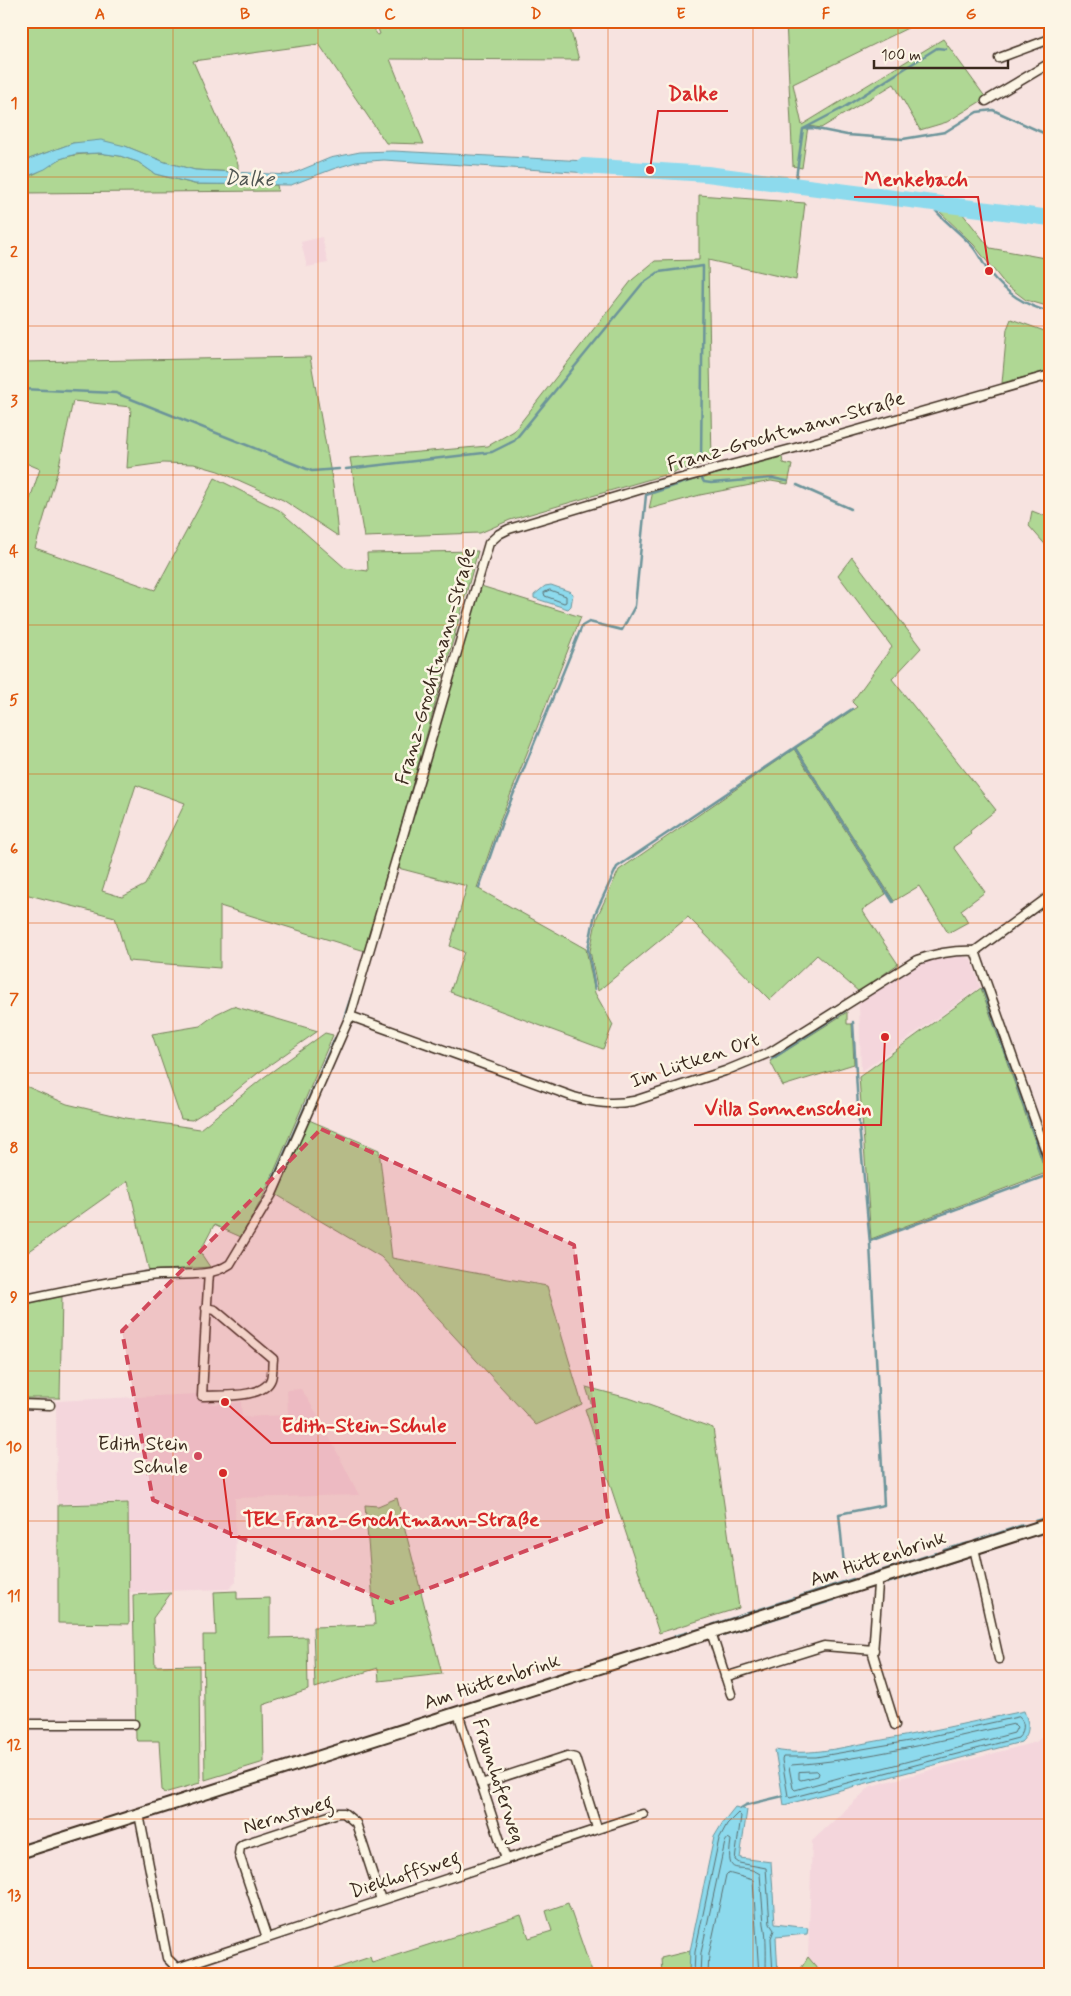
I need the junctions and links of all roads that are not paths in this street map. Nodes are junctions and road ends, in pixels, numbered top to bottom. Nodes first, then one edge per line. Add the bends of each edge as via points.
1 (1050, 39) edge
2 (999, 58) dead end
3 (1050, 63) edge
4 (986, 101) dead end
5 (1050, 375) edge
6 (1050, 896) edge
7 (975, 951) junction
8 (350, 1016) junction
9 (1050, 1163) edge
10 (209, 1273) junction
11 (21, 1300) edge
12 (206, 1308) junction
13 (21, 1404) edge
14 (50, 1405) dead end
15 (1050, 1524) edge
16 (974, 1548) junction
17 (876, 1579) junction
18 (711, 1632) junction
19 (874, 1650) junction
20 (999, 1659) dead end
21 (725, 1677) junction
22 (731, 1694) dead end
23 (458, 1713) junction
24 (21, 1724) edge
25 (134, 1724) dead end
26 (895, 1726) dead end
27 (481, 1784) junction
28 (139, 1814) junction
29 (643, 1814) dead end
30 (597, 1828) junction
31 (21, 1852) edge
32 (506, 1859) junction
33 (381, 1900) junction
34 (267, 1938) junction
35 (176, 1971) edge

1 - 2 street
3 - 4 street
5 - 8 street, Franz-Grochtmann-Straße via 652,486 499,534 489,544
6 - 7 street
7 - 8 street, Im Lütken Ort via 937,953 917,960 770,1052 708,1077 618,1104 600,1104 574,1097
7 - 9 street
8 - 10 street, Franz-Grochtmann-Straße via 272,1194 230,1264
10 - 11 street, Franz-Grochtmann-Straße via 148,1276
10 - 12 street
12 - 12 street via 202,1396 238,1395 261,1390 271,1379 273,1359 215,1310
13 - 14 street
15 - 16 street, Am Hüttenbrink
16 - 17 street, Am Hüttenbrink
16 - 20 street, Am Hüttenbrink
17 - 18 street, Am Hüttenbrink
17 - 19 street
18 - 21 street
18 - 23 street, Am Hüttenbrink
19 - 21 street via 824,1646
19 - 26 street
21 - 22 street
23 - 27 street, Fraunhoferweg
23 - 28 street, Am Hüttenbrink
24 - 25 street
27 - 30 street via 567,1756 575,1758
27 - 32 street, Fraunhoferweg
28 - 31 street, Am Hüttenbrink
28 - 35 street via 167,1958
29 - 30 street, Diekhoffsweg
30 - 32 street, Diekhoffsweg
32 - 33 street, Diekhoffsweg
33 - 34 street, Diekhoffsweg
33 - 34 street, Nernstweg via 356,1823 344,1813 338,1813 240,1847 239,1854
34 - 35 street, Diekhoffsweg

